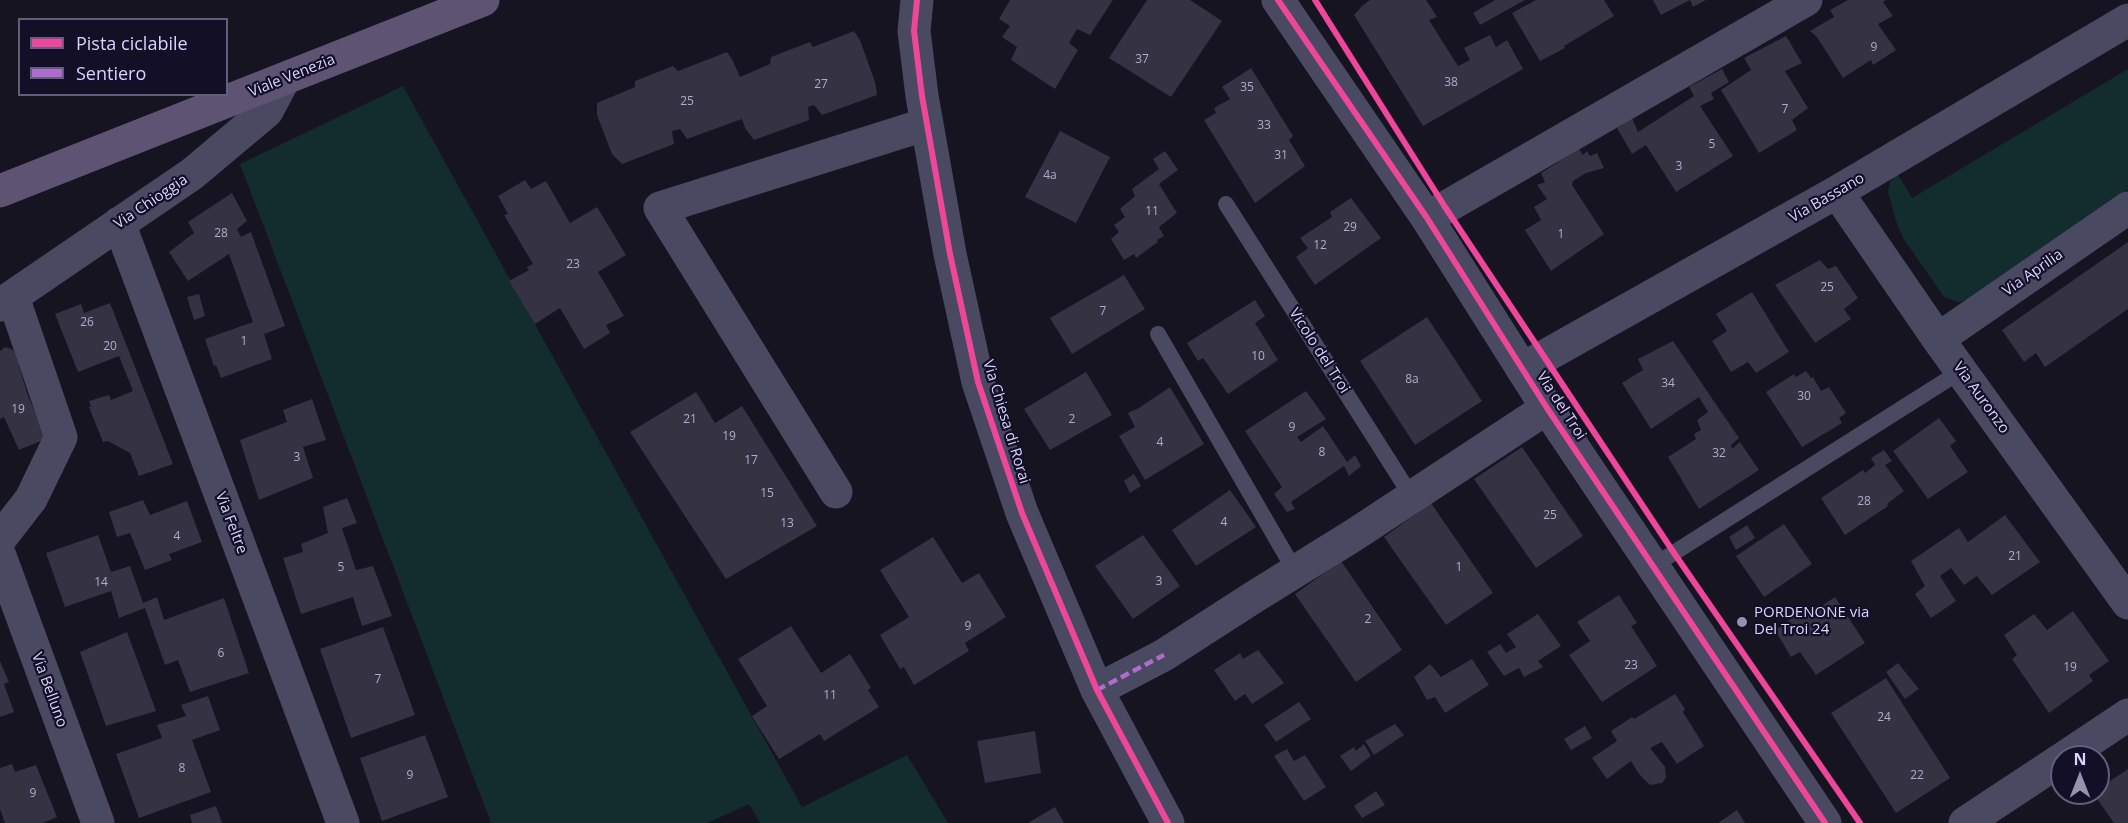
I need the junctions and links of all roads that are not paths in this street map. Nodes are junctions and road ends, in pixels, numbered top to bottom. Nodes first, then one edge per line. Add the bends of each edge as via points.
1 (483, 0) edge
2 (917, 0) edge
3 (1278, 0) edge
4 (1806, 0) edge
5 (447, 6) edge
6 (2128, 20) edge
7 (284, 79) junction
8 (927, 124) junction
9 (0, 191) edge
10 (1837, 192) junction
11 (1226, 204) dead end
12 (2128, 208) edge
13 (1427, 218) junction
14 (119, 223) junction
15 (6, 301) edge
16 (1158, 334) dead end
17 (1938, 339) junction
18 (1522, 369) junction
19 (1960, 371) junction
20 (1547, 408) junction
21 (836, 492) dead end
22 (1412, 497) junction
23 (0, 538) edge
24 (0, 556) edge
25 (1653, 566) junction
26 (1295, 572) junction
27 (2128, 603) edge
28 (1097, 690) junction
29 (2128, 715) edge
30 (2083, 745) edge
31 (2050, 767) edge
32 (98, 823) edge
33 (343, 823) edge
34 (1168, 823) edge
35 (1825, 823) edge
36 (1965, 823) edge

1 - 5 main road, Viale Venezia
2 - 8 street, Via Chiesa di Rorai via 914,31
3 - 13 street, Via del Troi
4 - 13 street
5 - 7 main road, Viale Venezia
6 - 10 street, Via Bassano
7 - 9 main road, Viale Venezia
7 - 14 street, Via Chioggia via 267,111 192,174
8 - 21 street via 660,208
8 - 28 street, Via Chiesa di Rorai via 978,381 1022,513
10 - 17 street, Via Auronzo
10 - 18 street, Via Bassano
11 - 22 lane, Vicolo del Troi
12 - 17 street, Via Aprilia
13 - 18 street, Via del Troi
14 - 15 street, Via Chioggia
14 - 33 street, Via Feltre
15 - 23 street via 61,437 31,499
16 - 26 lane
17 - 19 street, Via Auronzo
18 - 20 street, Via del Troi
19 - 25 lane
19 - 27 street, Via Auronzo
20 - 22 street
20 - 25 street, Via del Troi
22 - 26 street
24 - 32 street, Via Belluno
25 - 35 street, Via del Troi
26 - 28 street via 1164,655
28 - 34 street, Via Chiesa di Rorai
29 - 30 street
31 - 36 street

